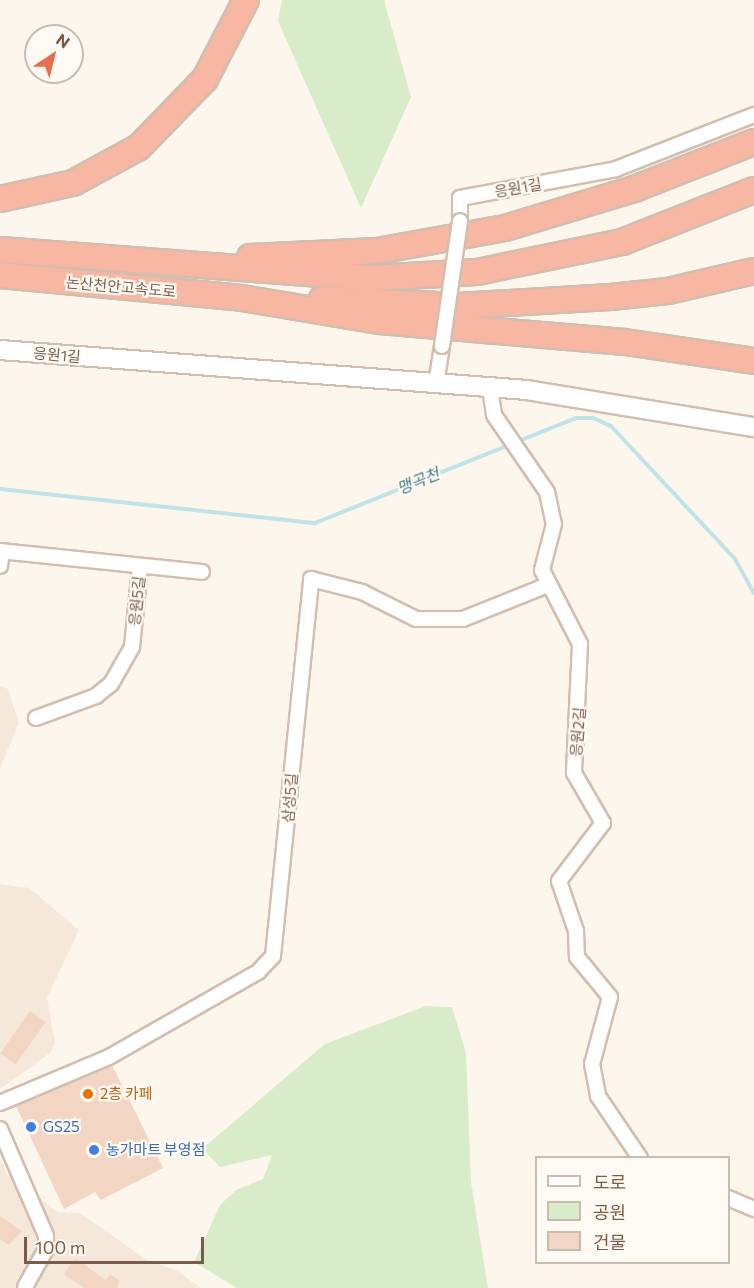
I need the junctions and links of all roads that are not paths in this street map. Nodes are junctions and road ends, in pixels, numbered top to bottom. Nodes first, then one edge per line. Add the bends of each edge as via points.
1 (246, 0) edge
2 (754, 116) edge
3 (754, 142) edge
4 (754, 190) edge
5 (0, 199) edge
6 (0, 250) edge
7 (122, 261) junction
8 (754, 271) edge
9 (0, 276) edge
10 (242, 298) junction
11 (0, 350) edge
12 (754, 361) edge
13 (436, 384) junction
14 (490, 389) junction
15 (754, 427) edge
16 (1, 551) edge
17 (0, 566) edge
18 (140, 567) junction
19 (202, 572) dead end
20 (548, 585) junction
21 (36, 718) dead end
22 (0, 1103) edge
23 (0, 1129) edge
24 (639, 1156) edge
25 (730, 1198) edge
26 (754, 1209) edge
27 (25, 1287) edge

1 - 5 highway via 205,79 139,147 73,183
2 - 13 street, 응원1길, bridge via 616,170 460,198
3 - 7 highway via 634,189 505,228 377,251
4 - 7 highway via 622,242 477,272 371,278
6 - 7 highway, 논산천안고속도로
8 - 10 highway via 668,291 458,306
9 - 10 highway, 논산천안고속도로
10 - 12 highway via 380,321 625,342
11 - 13 street, 응원1길
13 - 14 street, 응원1길
14 - 15 street, 응원1길 via 649,407
14 - 20 street, 응원2길 via 494,415 534,468 549,500 554,524 542,570
16 - 17 street, 응원5길
16 - 18 street, 응원5길
18 - 19 street
18 - 21 street, 응원5길 via 132,646 116,678 96,696
20 - 22 street, 삼성5길 via 463,619 416,620 362,592 311,579 273,956 258,972 109,1057
20 - 24 street, 응원2길 via 580,644 574,773 603,823 559,881 576,931 577,957 610,997 592,1064 598,1096
23 - 27 street via 46,1236 46,1249
25 - 26 street

